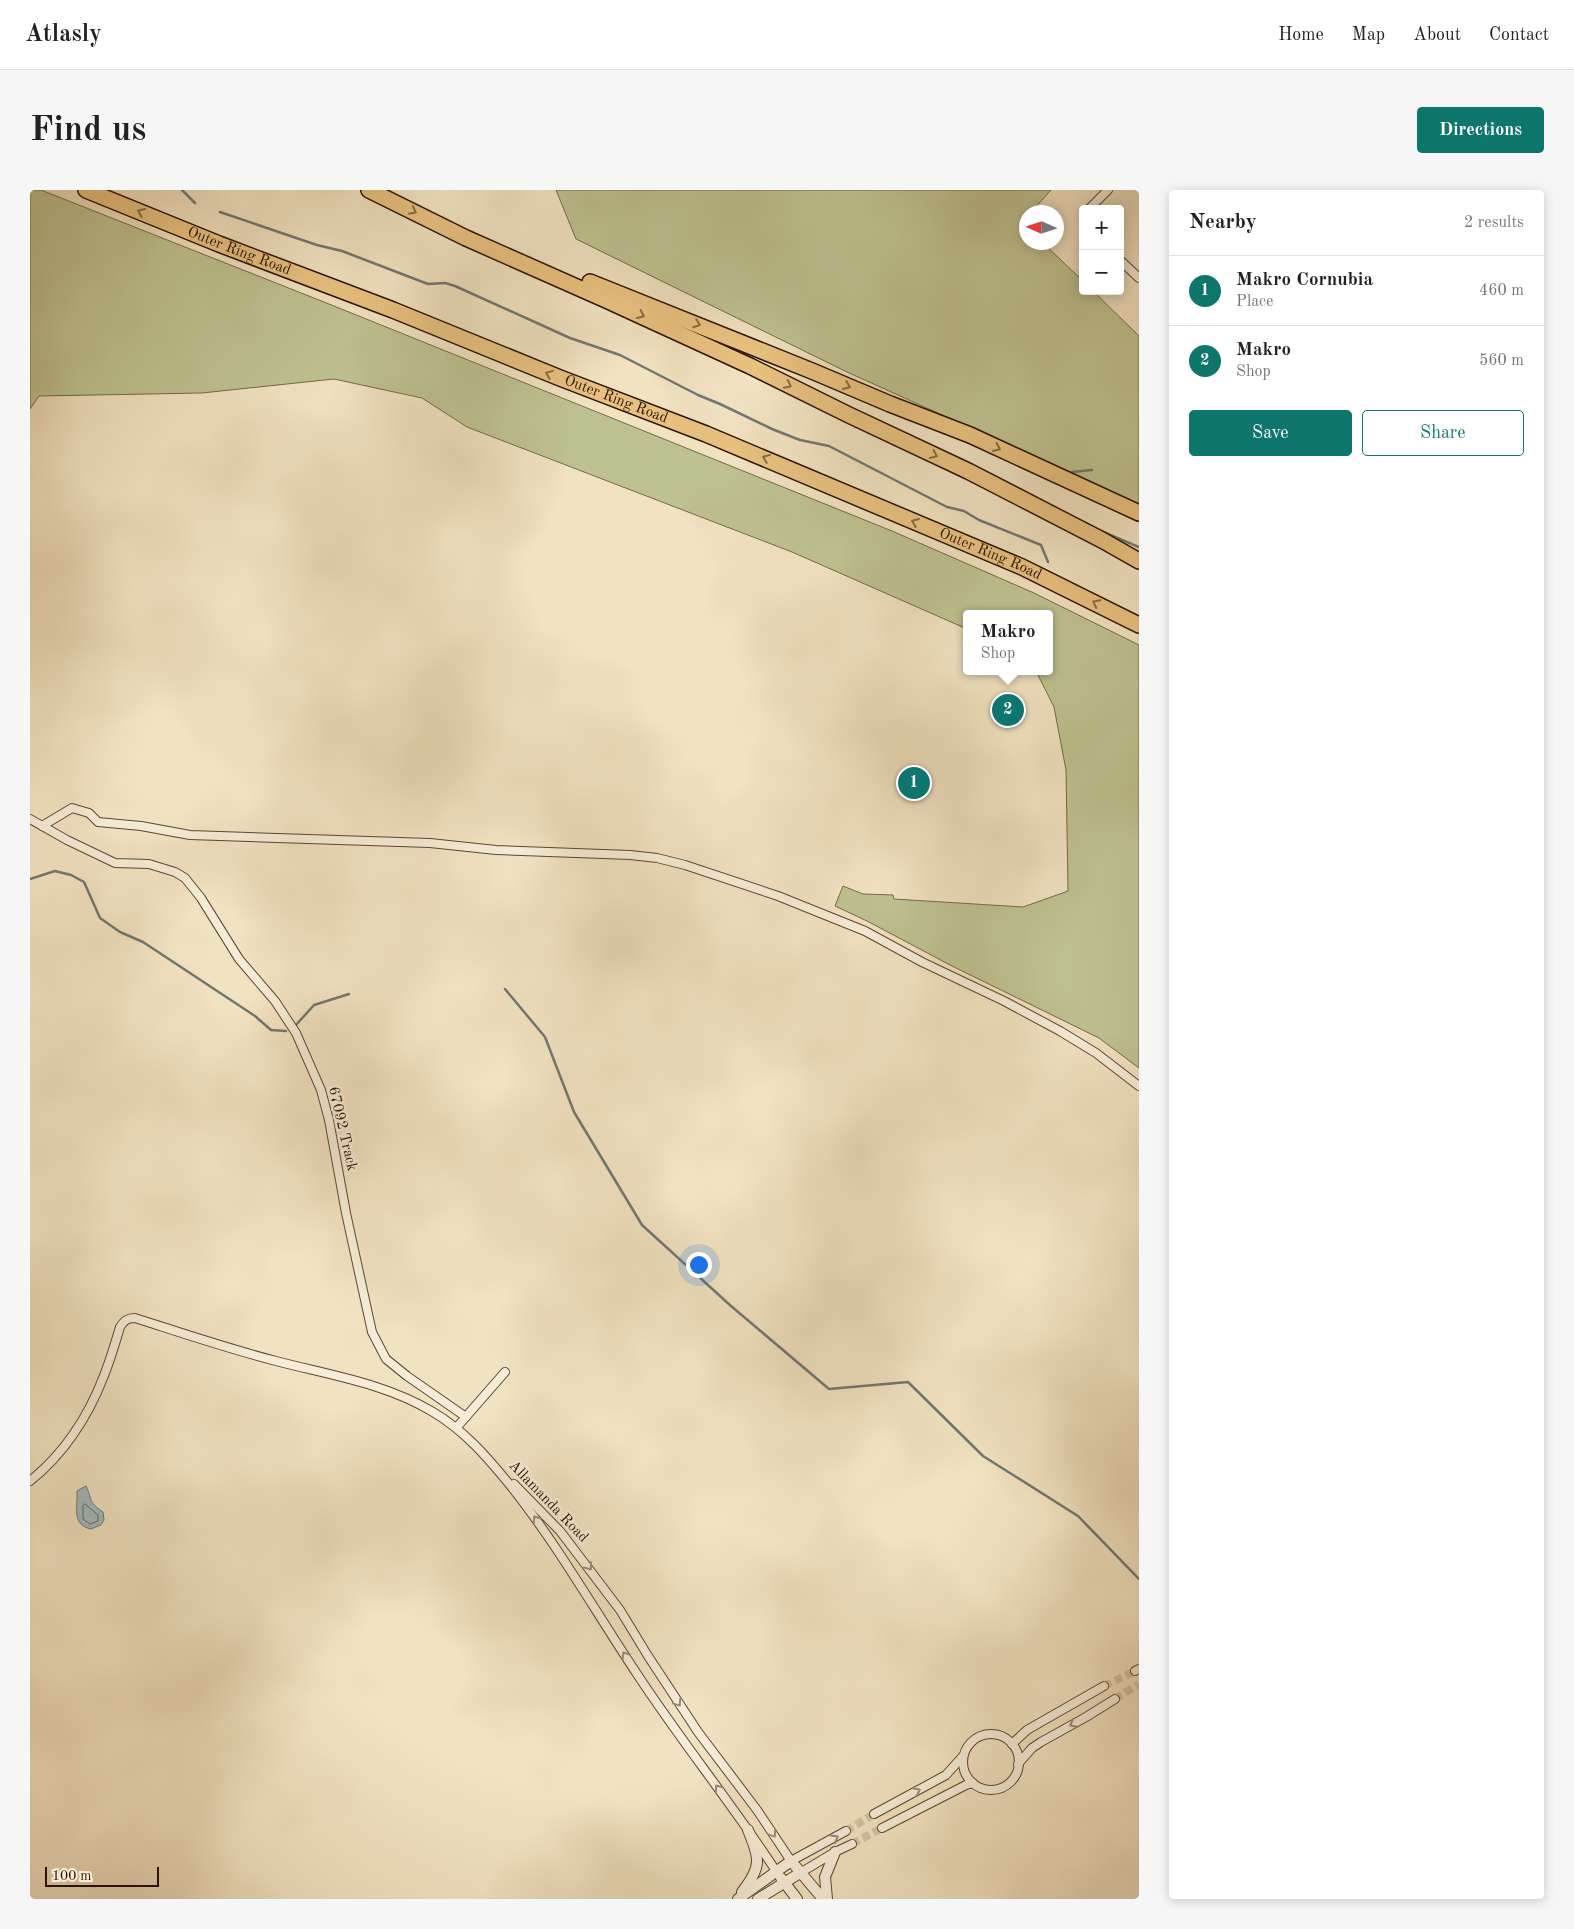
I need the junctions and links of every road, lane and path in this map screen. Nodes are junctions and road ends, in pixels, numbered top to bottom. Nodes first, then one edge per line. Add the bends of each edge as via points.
1 (86, 190) edge
2 (369, 190) edge
3 (1108, 190) edge
4 (1093, 205) edge
5 (520, 261) junction
6 (1124, 264) edge
7 (1139, 278) edge
8 (1139, 513) edge
9 (1139, 561) edge
10 (1139, 625) edge
11 (30, 819) edge
12 (42, 826) junction
13 (1139, 1086) edge
14 (505, 1372) dead end
15 (466, 1417) junction
16 (457, 1428) junction
17 (496, 1468) junction
18 (30, 1481) edge
19 (1104, 1686) tunnel mouth
20 (1115, 1699) tunnel mouth
21 (1012, 1744) junction
22 (964, 1754) junction
23 (1018, 1764) junction
24 (973, 1784) junction
25 (874, 1814) tunnel mouth
26 (882, 1828) tunnel mouth
27 (748, 1830) junction
28 (846, 1831) tunnel mouth
29 (852, 1844) tunnel mouth
30 (835, 1852) junction
31 (791, 1861) junction
32 (776, 1871) junction
33 (800, 1873) junction
34 (784, 1883) junction
35 (737, 1899) edge
36 (758, 1899) edge
37 (798, 1899) edge
38 (822, 1899) edge
39 (827, 1899) edge

10 -> 1 highway, Outer Ring Road via 1022,567 733,445
2 -> 5 highway
3 - 4 street
5 -> 8 highway via 549,266 970,435
5 -> 9 highway via 741,362 968,472
6 - 7 street
11 - 12 street, 67092 Track
12 - 13 street via 72,808 89,813 98,822 190,835 430,843 496,850 630,855 676,862 778,896 865,931 1060,1031 1096,1053
12 - 15 street, 67092 Track via 116,863 149,864 185,878 239,958 275,1001 296,1033 321,1090 372,1332 386,1359
14 - 15 street
15 - 16 street
16 - 17 street
16 - 18 street via 432,1411 380,1388 130,1318 120,1326 104,1377 77,1429
27 -> 17 street, Allamanda Road via 684,1744 536,1519
17 -> 31 street, Allamanda Road via 525,1494 584,1561 620,1610 698,1732
19 - 21 street via 1027,1730
20 -> 23 street via 1040,1742
21 - 22 street via 1000,1735 984,1734 970,1743
21 - 23 street
22 - 24 street via 964,1772
25 -> 22 street via 946,1775
23 - 24 street via 1013,1779 1001,1788 986,1790
24 - 26 street
27 - 32 street, Allamanda Road
27 - 35 street via 758,1864 754,1876
31 -> 28 street
29 - 30 street
30 - 33 street
30 - 39 street via 825,1876
31 - 32 street
31 - 33 street
32 - 34 street
32 - 35 street
33 - 34 street
33 - 38 street
34 - 36 street
34 - 37 street

